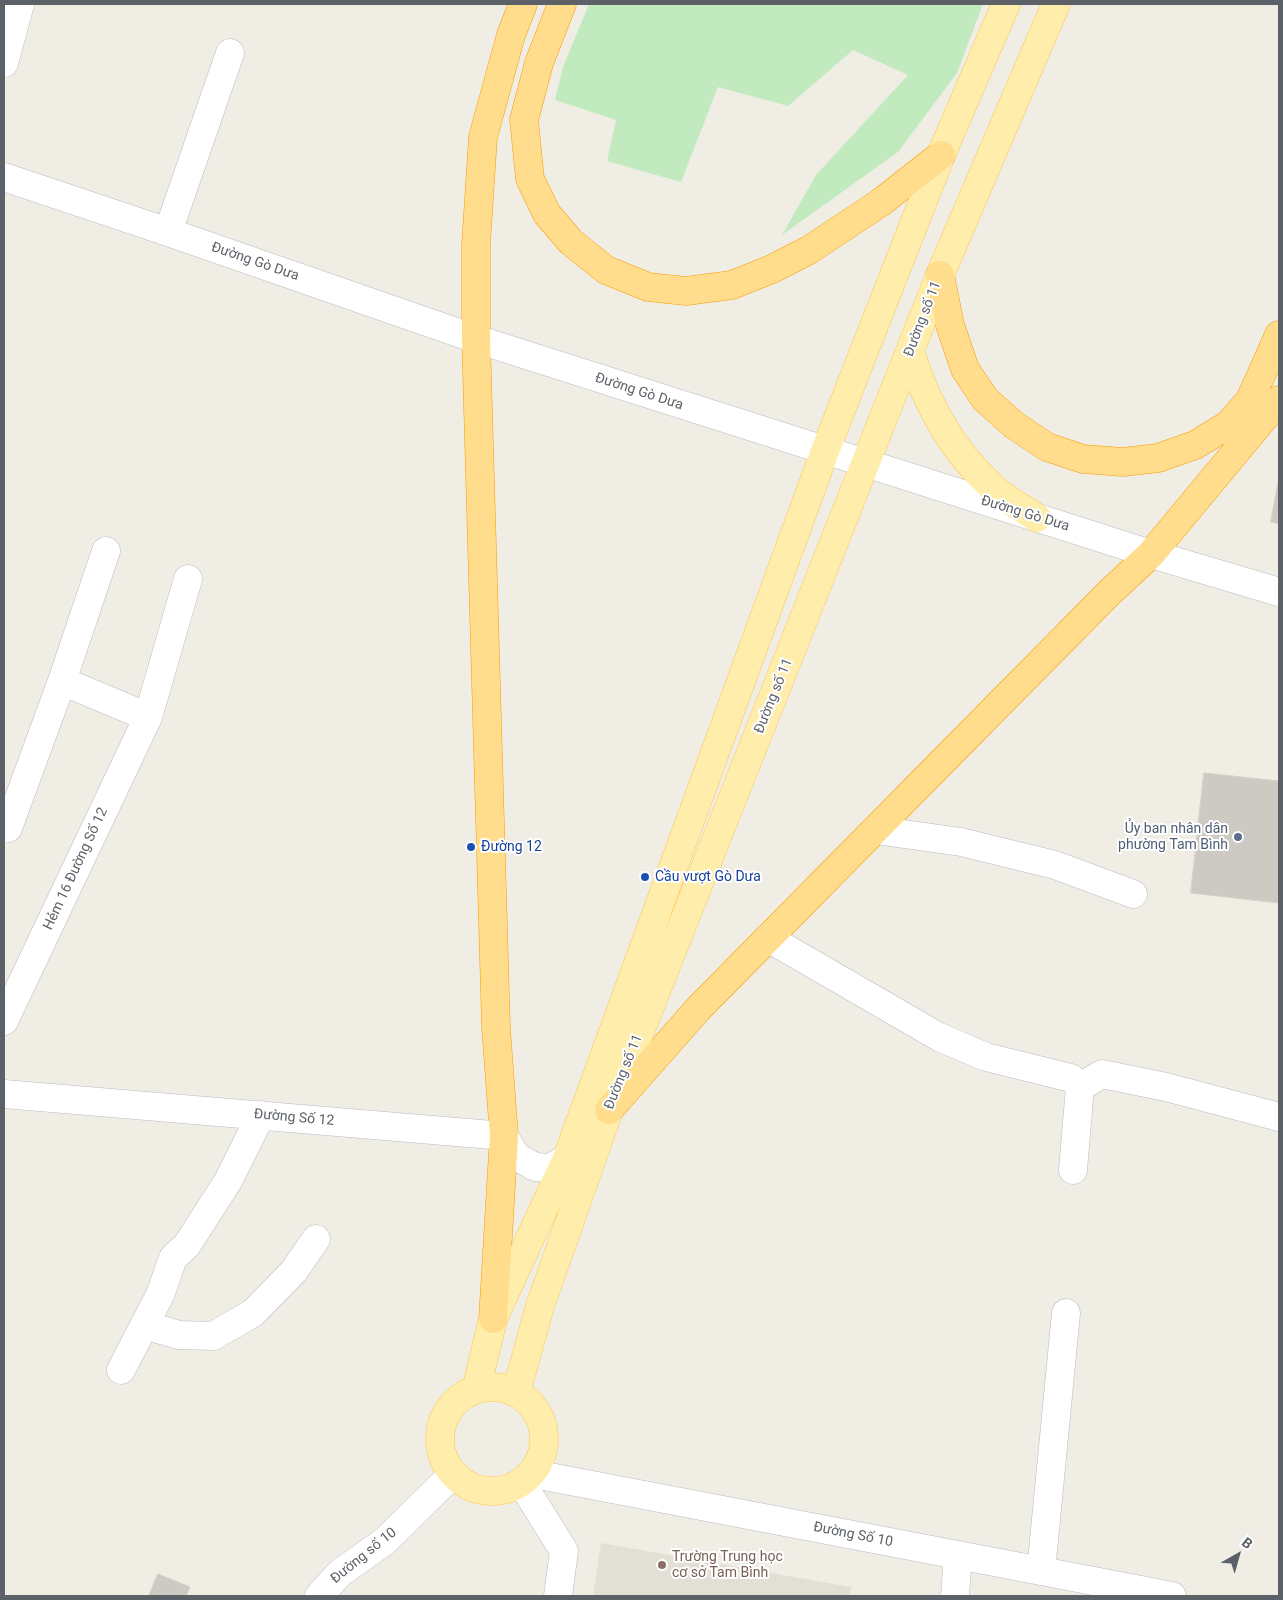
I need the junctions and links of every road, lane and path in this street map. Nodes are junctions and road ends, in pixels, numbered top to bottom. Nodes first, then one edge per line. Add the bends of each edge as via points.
1 (20, 4) edge
2 (523, 4) edge
3 (562, 4) edge
4 (1006, 4) edge
5 (1055, 6) edge
6 (230, 53) dead end
7 (4, 63) edge
8 (941, 155) junction
9 (4, 177) edge
10 (168, 232) junction
11 (940, 275) junction
12 (1279, 335) edge
13 (476, 339) junction
14 (910, 352) junction
15 (1279, 400) edge
16 (825, 451) junction
17 (866, 464) junction
18 (1037, 518) junction
19 (106, 551) dead end
20 (1151, 554) junction
21 (188, 579) dead end
22 (1279, 592) edge
23 (62, 681) junction
24 (148, 717) junction
25 (8, 828) dead end
26 (874, 830) junction
27 (1133, 894) dead end
28 (768, 938) junction
29 (4, 1020) edge
30 (1076, 1082) junction
31 (4, 1094) edge
32 (609, 1110) junction
33 (261, 1116) junction
34 (1279, 1117) edge
35 (504, 1136) junction
36 (567, 1158) junction
37 (1072, 1170) dead end
38 (316, 1239) dead end
39 (1066, 1313) dead end
40 (492, 1318) junction
41 (144, 1325) junction
42 (120, 1370) dead end
43 (476, 1390) junction
44 (516, 1393) junction
45 (453, 1474) junction
46 (528, 1478) junction
47 (958, 1555) junction
48 (1041, 1571) junction
49 (319, 1596) edge
50 (558, 1596) edge
51 (956, 1596) edge
52 (1172, 1596) edge

1 - 7 street
2 - 13 highway via 510,34 483,137 476,244
3 - 8 highway via 539,63 524,120 530,179 547,214 570,242 606,270 648,287 686,290 732,285 772,269 809,250 880,203
4 - 8 main road, Đường số 11
5 - 11 main road, Đường số 11
6 - 10 street
8 - 16 main road, Đường số 11
9 - 10 street, Đường Gò Dưa
10 - 13 street, Đường Gò Dưa
11 - 12 highway via 950,325 964,369 985,399 1047,447 1083,459 1123,462 1158,458 1195,445 1228,425 1250,400
11 - 14 main road, Đường số 11
13 - 16 street, Đường Gò Dưa
13 - 35 highway via 496,1018
14 - 17 main road, Đường số 11
14 - 18 main road via 930,405 958,448 990,486
15 - 20 highway
16 - 17 street, Đường Gò Dưa
16 - 36 main road, Đường số 11
17 - 18 street, Đường Gò Dưa
17 - 32 main road, Đường số 11
18 - 20 street, Đường Gò Dưa
19 - 23 street
20 - 22 street, Đường Gò Dưa
20 - 26 highway
21 - 24 street, Hẻm 16 Đường Số 12
23 - 24 street
23 - 25 street
24 - 29 street, Hẻm 16 Đường Số 12
26 - 27 street via 962,842 1046,863
26 - 28 highway
28 - 30 street via 938,1037 978,1054
28 - 32 highway via 698,1009
30 - 34 street via 1102,1074
30 - 37 street
31 - 33 street, Đường Số 12
32 - 44 main road, Đường số 11 via 540,1306
33 - 35 street, Đường Số 12
33 - 41 street via 223,1189 187,1245 173,1258 160,1295
35 - 36 street via 516,1156 536,1167 550,1168
35 - 40 highway
36 - 40 main road, Đường số 11
38 - 41 street via 294,1271 253,1313 213,1336 179,1335
39 - 48 street
40 - 43 main road, Đường số 11
41 - 42 street
43 - 44 main road via 496,1388
43 - 45 main road via 454,1404 442,1426 441,1451
44 - 46 main road via 528,1402 543,1428 542,1457
45 - 46 main road via 474,1488 487,1491 500,1491
45 - 49 street, Đường số 10 via 386,1541 340,1573
46 - 47 street, Đường Số 10
46 - 50 street via 564,1551
47 - 48 street, Đường Số 10
47 - 51 street
48 - 52 street, Đường Số 10

